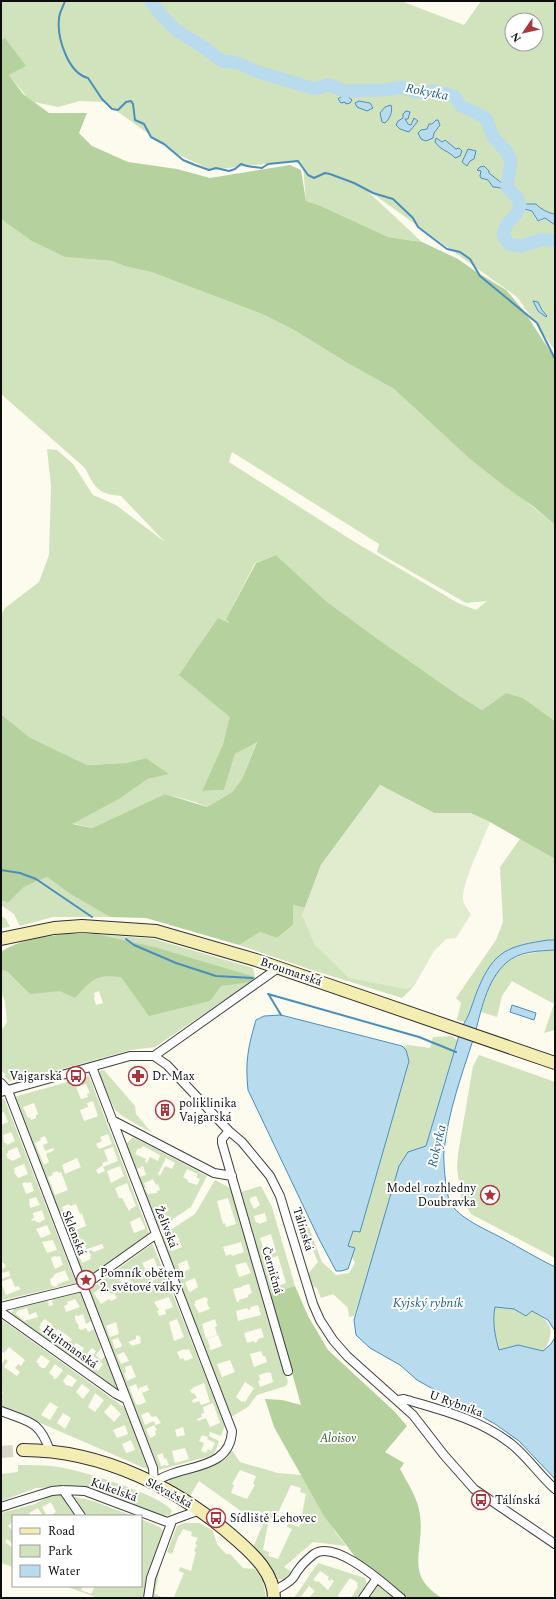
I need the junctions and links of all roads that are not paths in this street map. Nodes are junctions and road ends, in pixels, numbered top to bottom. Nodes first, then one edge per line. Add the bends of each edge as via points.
1 (20, 935) junction
2 (1, 939) edge
3 (1, 944) edge
4 (278, 968) junction
5 (154, 1056) junction
6 (555, 1063) edge
7 (92, 1067) junction
8 (1, 1083) edge
9 (4, 1091) edge
10 (112, 1120) junction
11 (229, 1131) junction
12 (232, 1176) junction
13 (155, 1235) junction
14 (82, 1287) junction
15 (1, 1307) edge
16 (1, 1312) edge
17 (288, 1371) dead end
18 (126, 1399) junction
19 (398, 1400) junction
20 (1, 1411) edge
21 (23, 1450) tunnel mouth
22 (50, 1451) junction
23 (154, 1483) junction
24 (555, 1489) edge
25 (63, 1490) junction
26 (1, 1507) edge
27 (200, 1510) junction
28 (80, 1515) edge
29 (172, 1521) junction
30 (555, 1544) edge
31 (377, 1578) junction
32 (274, 1594) edge
33 (148, 1598) edge
34 (363, 1598) edge
35 (401, 1598) edge

1 - 2 street, Broumarská
1 - 3 street, Broumarská
1 - 4 street, Broumarská via 54,928 82,926 156,931
4 - 5 street
4 - 6 street, Broumarská
5 - 7 street via 130,1056
5 - 11 street, Tálínská via 167,1065
7 - 9 street
7 - 10 street, Želivská
8 - 9 street, Sklenská
9 - 14 street, Sklenská
10 - 12 street via 214,1173
10 - 13 street, Želivská
11 - 12 street, Černičná via 222,1139 222,1143
11 - 19 street, Tálínská via 242,1142 270,1176 280,1196 320,1320 347,1356
12 - 17 street, Černičná
13 - 14 street
13 - 23 street, Želivská via 232,1431 232,1439 216,1460 162,1477
14 - 15 street
14 - 18 street, Sklenská
16 - 18 street, Hejtmanská
18 - 23 street, Sklenská via 153,1468
19 - 24 street, U Rybníka via 404,1399 468,1419 495,1433 515,1448
19 - 30 street, Tálínská via 474,1489
20 - 22 street via 36,1426 45,1437
21 - 22 street, Slévačská
22 - 23 street, Slévačská via 94,1460
23 - 27 street, Slévačská
25 - 26 street, Kukelská
25 - 28 street
25 - 29 street, Kukelská via 85,1491 167,1522
27 - 29 street
27 - 32 street, Slévačská via 248,1550 269,1577
29 - 33 street via 151,1578
31 - 32 street via 351,1559 335,1553 316,1552
31 - 34 street
31 - 35 street

